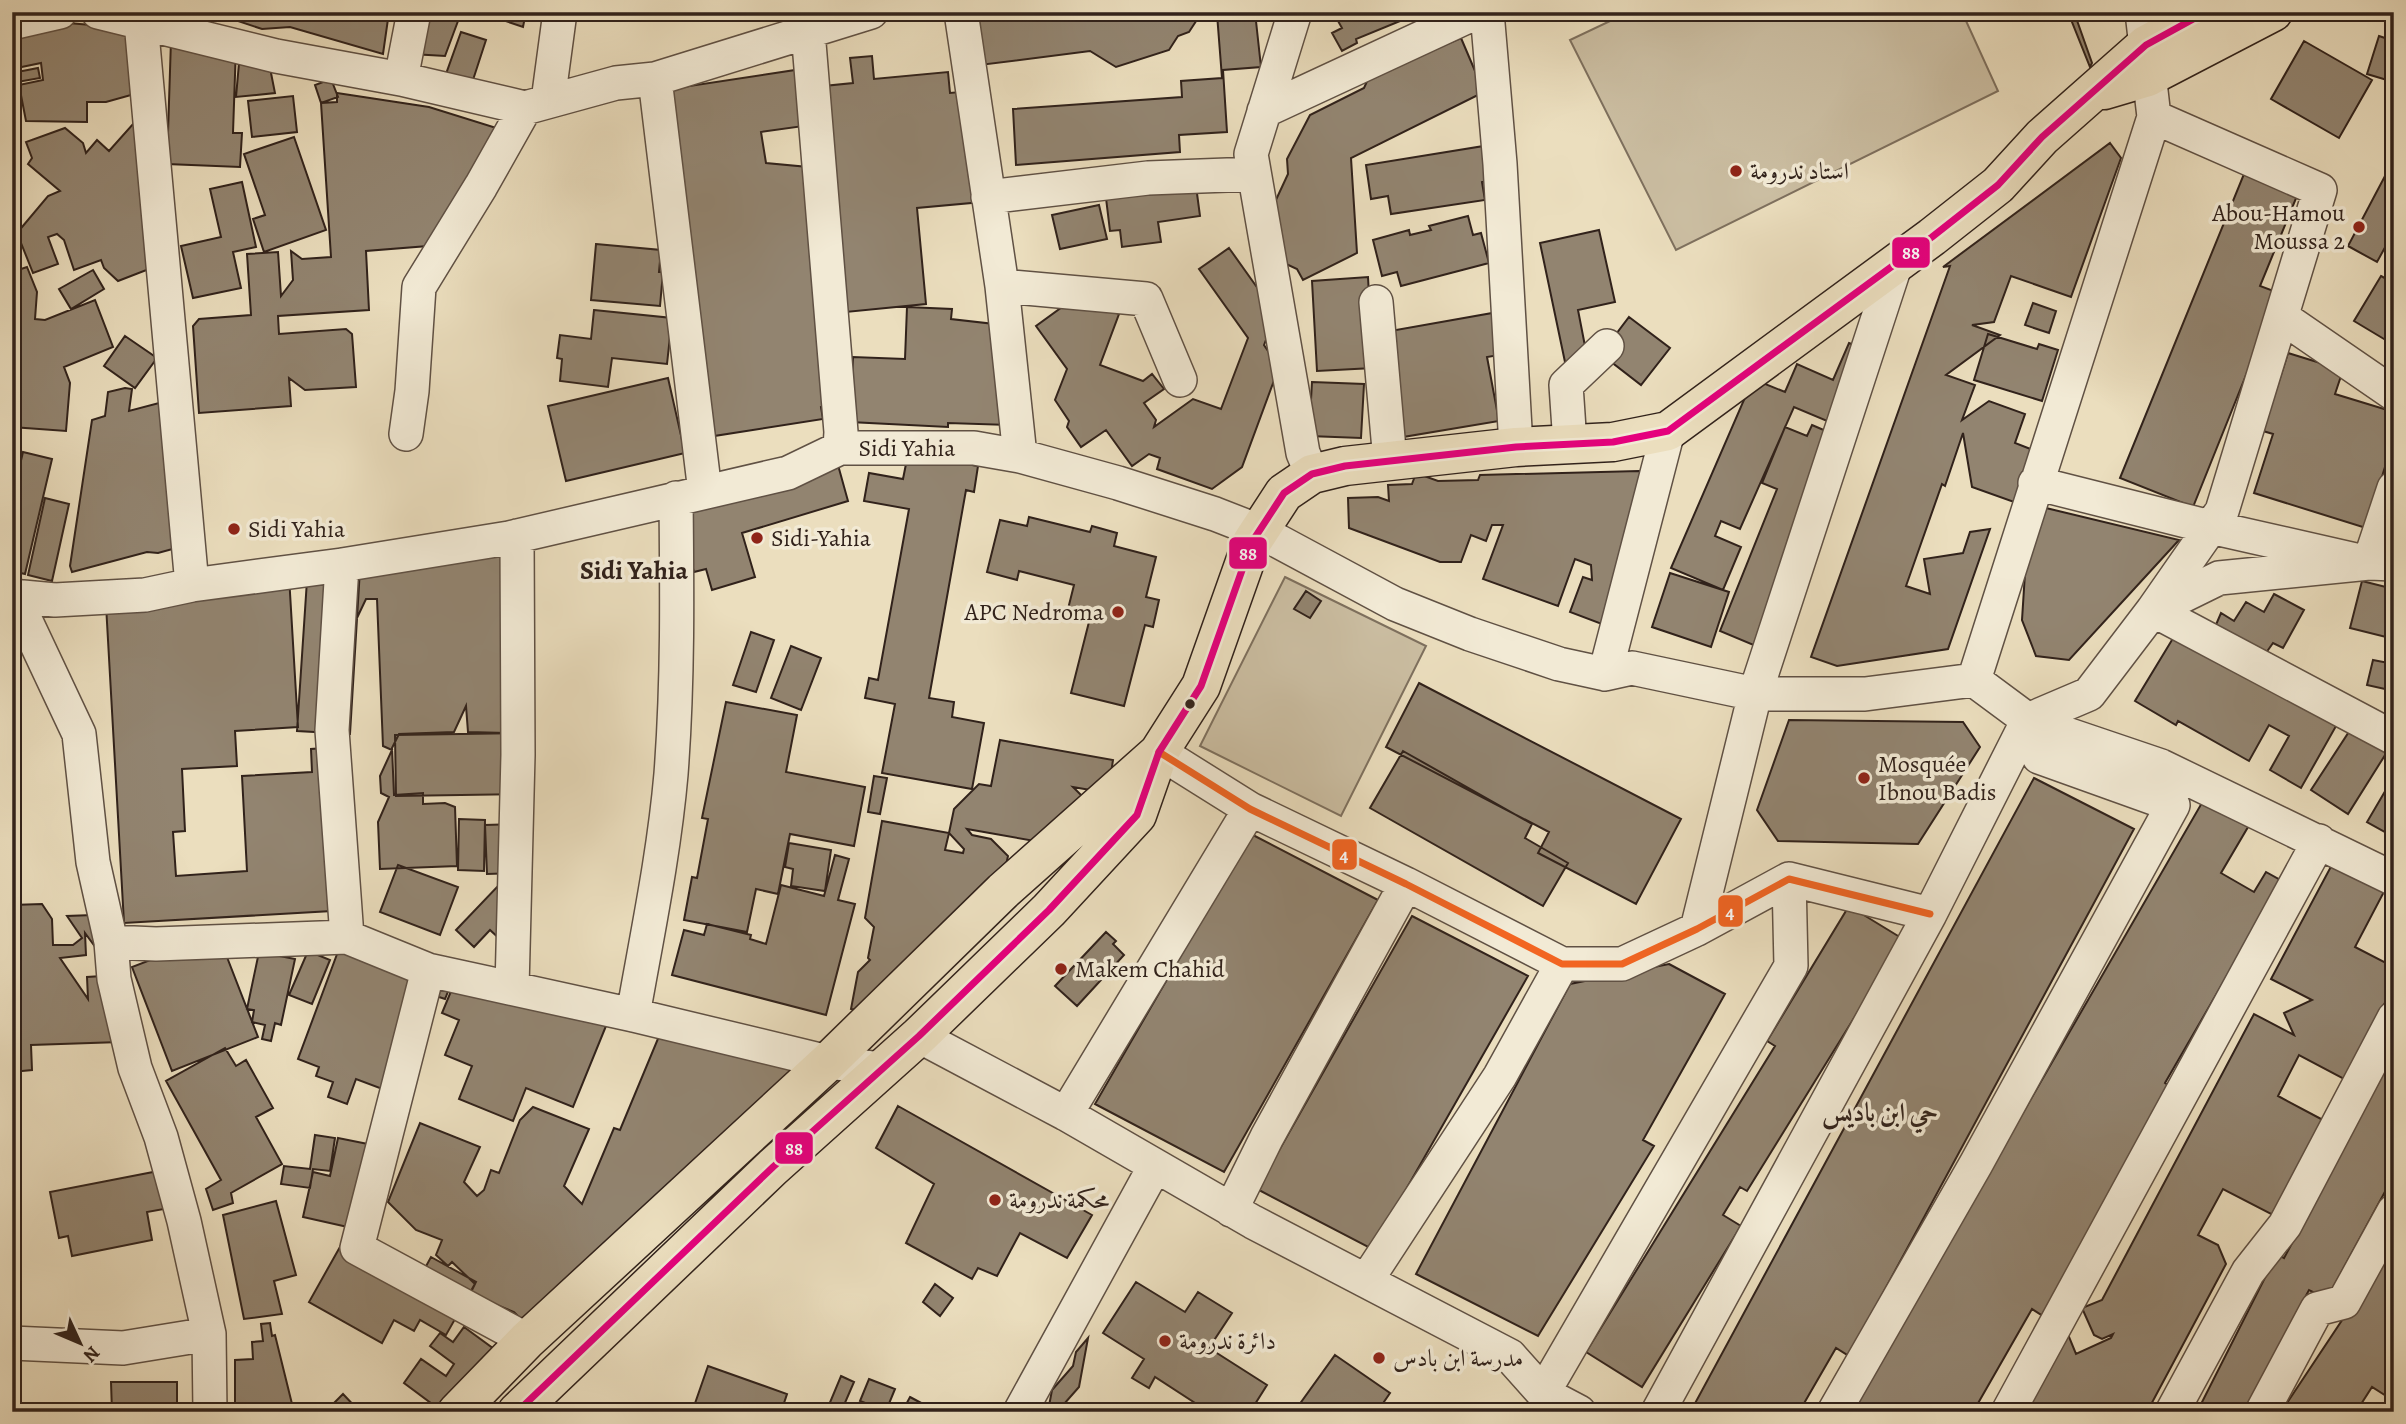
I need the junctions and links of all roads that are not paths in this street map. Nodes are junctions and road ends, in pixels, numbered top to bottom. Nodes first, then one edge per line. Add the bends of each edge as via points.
1 (60, 12) edge
2 (98, 12) edge
3 (414, 12) edge
4 (560, 12) edge
5 (871, 12) edge
6 (961, 12) edge
7 (1295, 12) edge
8 (1478, 12) edge
9 (1487, 12) edge
10 (2206, 12) edge
11 (2273, 12) edge
12 (142, 17) edge
13 (12, 23) edge
14 (808, 31) junction
15 (2145, 45) edge
16 (401, 79) junction
17 (655, 79) junction
18 (536, 104) junction
19 (1264, 111) junction
20 (2154, 117) junction
21 (1254, 174) junction
22 (988, 197) junction
23 (1896, 263) junction
24 (1002, 286) junction
25 (1376, 302) dead end
26 (2281, 317) junction
27 (1607, 346) dead end
28 (1180, 380) dead end
29 (2394, 394) edge
30 (1668, 430) junction
31 (406, 434) dead end
32 (1570, 444) junction
33 (1516, 447) junction
34 (840, 448) junction
35 (1020, 456) junction
36 (1390, 461) junction
37 (1312, 474) junction
38 (2035, 483) junction
39 (2394, 488) edge
40 (691, 495) junction
41 (2210, 527) junction
42 (1261, 532) junction
43 (517, 536) junction
44 (2381, 564) edge
45 (342, 565) junction
46 (192, 584) junction
47 (15, 596) edge
48 (2153, 610) junction
49 (1605, 674) junction
50 (1973, 680) junction
51 (1755, 694) junction
52 (2040, 725) junction
53 (2394, 738) edge
54 (1159, 752) junction
55 (1250, 809) junction
56 (2319, 841) junction
57 (1788, 878) junction
58 (2394, 879) edge
59 (1406, 884) junction
60 (1930, 914) junction
61 (1697, 929) junction
62 (347, 937) junction
63 (111, 942) junction
64 (1562, 964) junction
65 (428, 970) junction
66 (513, 988) junction
67 (633, 1015) junction
68 (2394, 1018) edge
69 (919, 1036) junction
70 (828, 1062) junction
71 (881, 1069) junction
72 (1066, 1114) junction
73 (1155, 1166) junction
74 (1231, 1210) junction
75 (2394, 1211) edge
76 (1366, 1281) junction
77 (209, 1334) junction
78 (527, 1340) junction
79 (12, 1343) edge
80 (1543, 1393) junction
81 (210, 1412) edge
82 (457, 1412) edge
83 (517, 1412) edge
84 (1020, 1412) edge
85 (1579, 1412) edge
86 (1658, 1412) edge
87 (1834, 1412) edge
88 (2008, 1412) edge
89 (2172, 1412) edge
90 (2262, 1412) edge

1 - 13 street
2 - 12 street
3 - 16 street
4 - 18 street
5 - 14 street
6 - 22 street
7 - 19 street
8 - 19 street
9 - 33 street
10 - 15 main road
11 - 15 main road
12 - 16 street via 276,56
12 - 46 street
14 - 17 street
14 - 34 street
15 - 20 street
15 - 23 main road via 2042,137 1998,185
16 - 18 street
17 - 18 street via 616,83
17 - 40 street
18 - 31 street via 419,287
19 - 21 street via 1251,154
20 - 26 street via 2320,190
20 - 38 street
21 - 22 street via 1149,178
21 - 37 street via 1303,453
22 - 24 street
23 - 30 main road
23 - 51 street
24 - 28 street via 1146,299
24 - 35 street
25 - 36 street
26 - 29 street
26 - 41 street via 2222,511
27 - 32 street via 1566,384
30 - 32 main road via 1613,442
30 - 49 street
32 - 33 main road
33 - 36 main road
34 - 35 street, Sidi Yahia via 974,448
34 - 40 street, Sidi Yahia via 788,473
35 - 42 street, Sidi Yahia via 1118,483
36 - 37 main road
37 - 42 main road via 1284,493
38 - 41 street
38 - 50 street
39 - 44 street
40 - 43 street, Sidi Yahia
40 - 67 street via 670,777
41 - 44 street
41 - 48 street
42 - 49 street, Sidi Yahia via 1395,604 1470,634
42 - 54 main road via 1252,542 1201,686
43 - 45 street, Sidi Yahia
43 - 66 street
44 - 48 street via 2219,578
45 - 46 street, Sidi Yahia
45 - 62 street via 332,730
46 - 47 street, Sidi Yahia via 145,595 55,600
47 - 63 street via 79,734 93,862
48 - 52 street via 2089,694
48 - 53 street
49 - 51 street via 1632,668
50 - 51 street via 1865,694
50 - 52 street
51 - 61 street
52 - 56 street via 2161,766
52 - 60 street
52 - 87 street via 2039,757 2173,805
54 - 55 street
54 - 69 main road via 1137,815 1049,910
54 - 70 main road via 1003,891
55 - 59 street
55 - 72 street
56 - 58 street
56 - 88 street
57 - 60 street
57 - 61 street
57 - 80 street via 1791,966
59 - 64 street
59 - 74 street
60 - 86 street
61 - 64 street via 1622,964
62 - 63 street
62 - 65 street
63 - 77 street via 114,979 135,1068 161,1136
64 - 76 street via 1500,1076
65 - 66 street
65 - 78 street via 358,1248
66 - 67 street
67 - 70 street
68 - 89 street via 2285,1225 2248,1272
69 - 71 main road
69 - 72 street
70 - 71 street
70 - 78 main road
71 - 83 main road
72 - 73 street
73 - 74 street
73 - 84 street
74 - 76 street
75 - 90 street via 2344,1302 2318,1309
76 - 80 street via 1510,1356
77 - 79 street via 123,1348
77 - 81 street
78 - 82 main road
80 - 85 street

